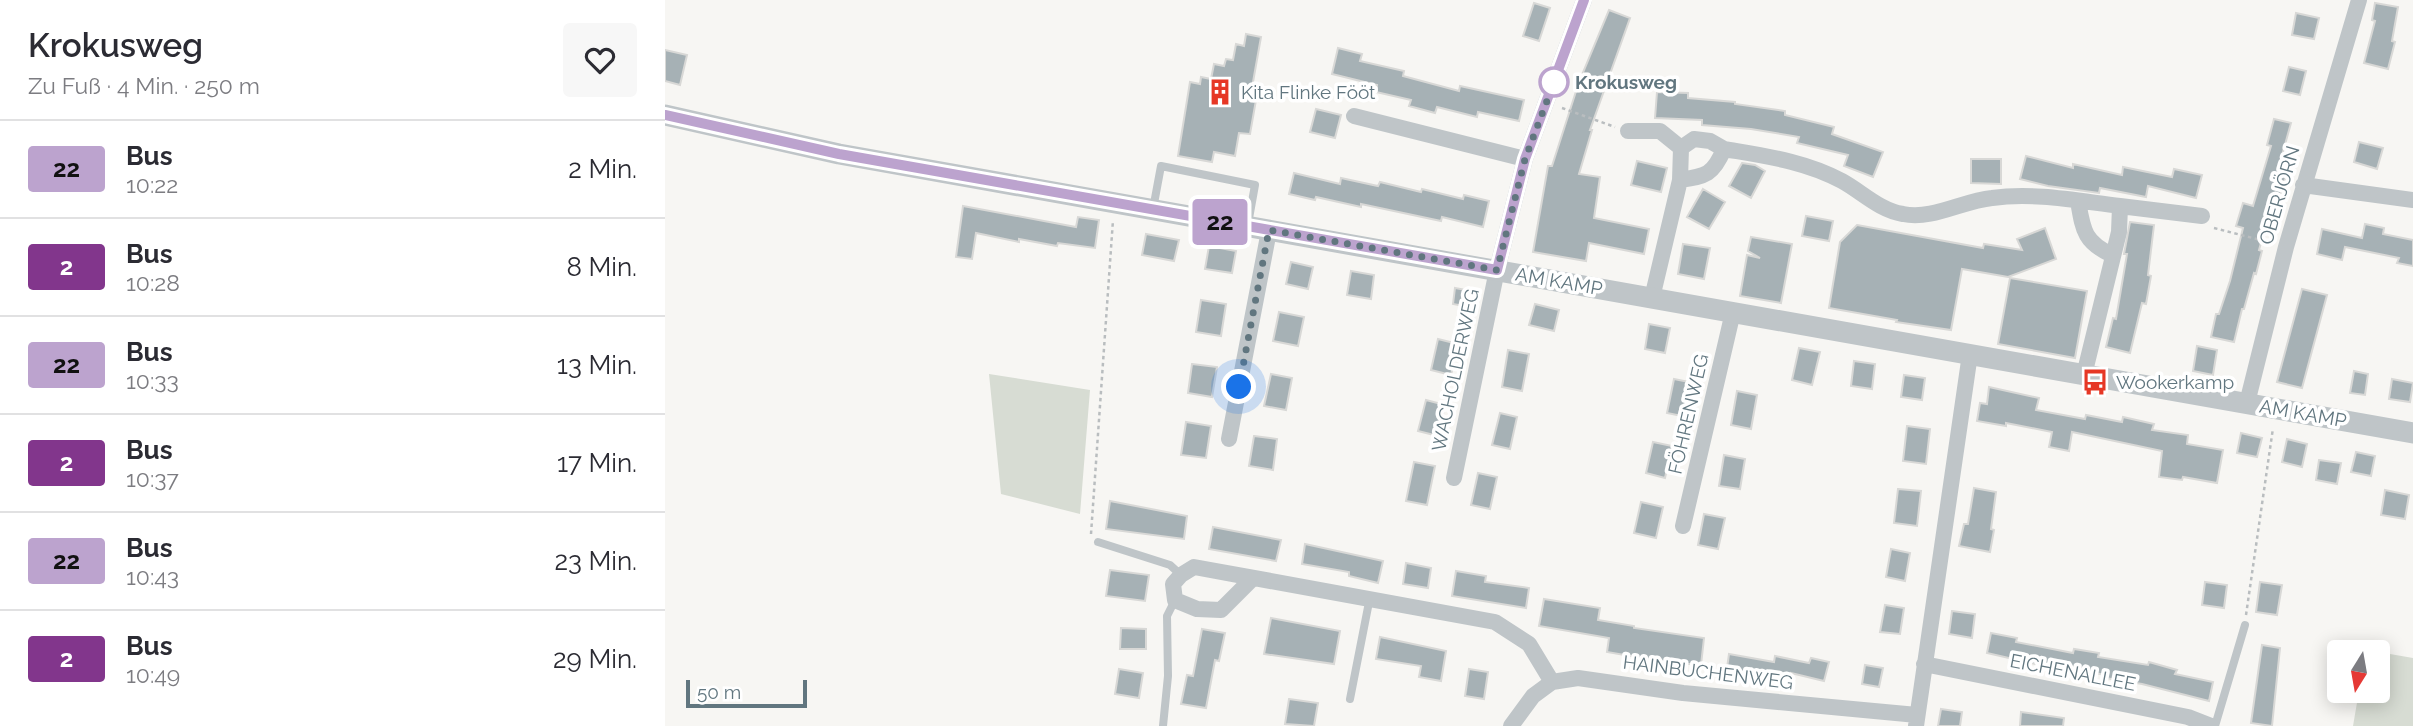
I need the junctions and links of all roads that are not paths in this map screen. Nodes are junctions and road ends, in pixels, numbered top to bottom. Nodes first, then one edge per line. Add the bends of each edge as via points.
1 (1584, 0) edge
2 (2359, 0) edge
3 (665, 115) edge
4 (1354, 116) dead end
5 (1628, 131) road end
6 (1681, 148) junction
7 (1724, 149) junction
8 (1525, 159) junction
9 (1680, 180) junction
10 (2303, 185) junction
11 (2413, 200) edge
12 (2078, 201) junction
13 (2120, 206) junction
14 (1153, 210) junction
15 (2202, 216) road end
16 (1247, 227) junction
17 (1269, 230) junction
18 (2112, 255) junction
19 (1497, 270) junction
20 (1652, 298) junction
21 (1733, 312) junction
22 (1970, 354) junction
23 (2084, 375) junction
24 (2247, 403) junction
25 (2413, 433) edge
26 (1230, 439) dead end
27 (1454, 478) dead end
28 (1683, 526) dead end
29 (1098, 542) road end
30 (1181, 575) junction
31 (1253, 578) junction
32 (1370, 597) junction
33 (1175, 600) junction
34 (2245, 625) road end
35 (1924, 664) junction
36 (1552, 682) junction
37 (1350, 699) dead end
38 (1916, 720) edge
39 (1512, 724) edge
40 (1163, 726) edge
41 (2213, 726) edge

1 - 8 street, WACHOLDERWEG
2 - 10 street, OBERJÖRN
3 - 14 street, AM KAMP via 839,154
4 - 8 street
5 - 6 street via 1660,131
6 - 7 street via 1694,139
6 - 9 street
7 - 9 street via 1716,168
7 - 12 street via 1789,159 1841,180 1882,207 1905,215 1990,198
8 - 19 street, WACHOLDERWEG
9 - 20 street
10 - 11 street
10 - 24 street, OBERJÖRN
12 - 13 street
12 - 18 street via 2086,238
13 - 15 street
13 - 18 street
14 - 16 street, AM KAMP
14 - 16 lane via 1161,166 1255,185
16 - 17 street, AM KAMP
17 - 19 street, AM KAMP
17 - 26 street
18 - 23 street
19 - 20 street, AM KAMP
19 - 27 street, WACHOLDERWEG
20 - 21 street, AM KAMP
21 - 22 street, AM KAMP
21 - 28 street, FÖHRENWEG
22 - 23 street, AM KAMP
22 - 35 street
23 - 24 street, AM KAMP
24 - 25 street, AM KAMP
29 - 30 lane via 1170,565
30 - 31 street via 1194,567
30 - 33 street via 1173,584
31 - 32 street
31 - 33 street via 1221,610 1196,609
32 - 36 street via 1495,622 1529,644
32 - 37 lane
33 - 40 lane via 1167,617
34 - 41 lane
35 - 38 street
35 - 41 street, EICHENALLEE via 2188,717
36 - 38 street, HAINBUCHENWEG via 1578,678
36 - 39 street

